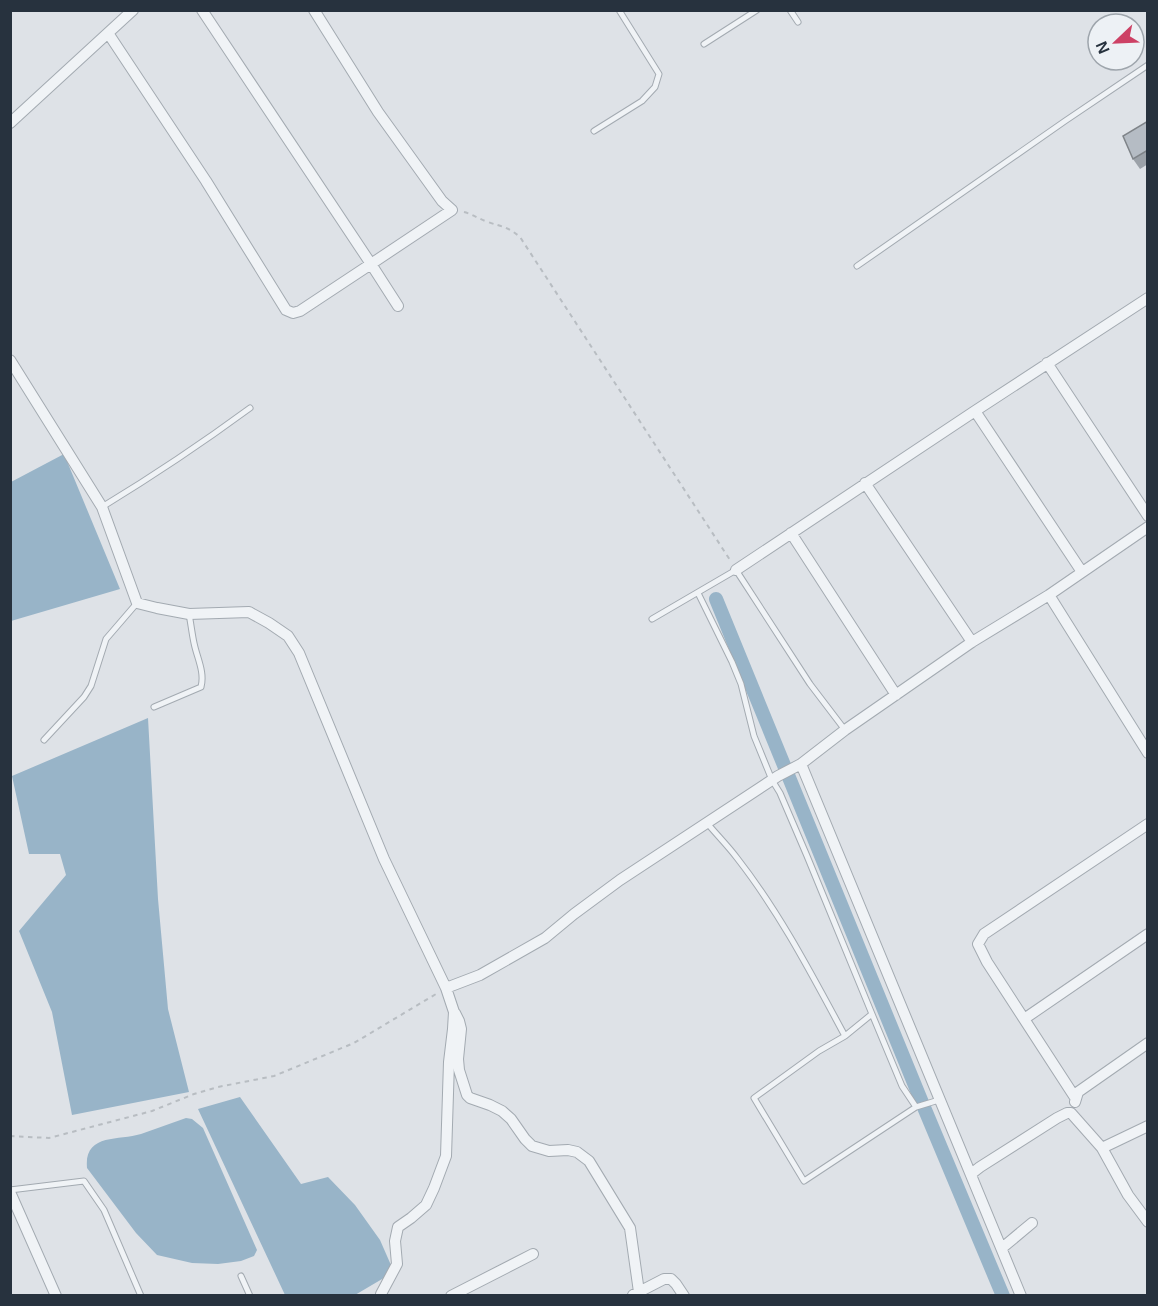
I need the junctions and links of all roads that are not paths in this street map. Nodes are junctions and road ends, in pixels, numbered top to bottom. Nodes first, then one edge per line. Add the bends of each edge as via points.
1 (133, 10) edge
2 (202, 10) edge
3 (314, 10) edge
4 (619, 10) edge
5 (757, 10) edge
6 (790, 10) edge
7 (798, 22) dead end
8 (108, 33) junction
9 (704, 44) dead end
10 (1148, 65) edge
11 (10, 123) edge
12 (594, 131) dead end
13 (371, 264) junction
14 (857, 266) dead end
15 (1148, 298) edge
16 (398, 306) dead end
17 (10, 360) edge
18 (1047, 363) junction
19 (250, 408) dead end
20 (975, 411) junction
21 (865, 483) junction
22 (102, 507) junction
23 (1148, 516) edge
24 (1148, 527) edge
25 (792, 533) junction
26 (736, 570) junction
27 (1082, 572) junction
28 (698, 593) junction
29 (1049, 595) junction
30 (136, 603) junction
31 (189, 614) junction
32 (652, 620) dead end
33 (972, 642) junction
34 (896, 695) junction
35 (154, 707) dead end
36 (845, 730) junction
37 (44, 740) dead end
38 (1148, 753) edge
39 (801, 764) junction
40 (779, 776) junction
41 (707, 823) junction
42 (1148, 824) edge
43 (1148, 934) edge
44 (446, 988) junction
45 (454, 1012) junction
46 (872, 1014) junction
47 (1024, 1019) junction
48 (845, 1036) junction
49 (1148, 1043) edge
50 (1076, 1098) junction
51 (940, 1100) junction
52 (916, 1107) junction
53 (1071, 1113) junction
54 (1148, 1126) edge
55 (1101, 1148) junction
56 (971, 1174) junction
57 (10, 1191) edge
58 (1148, 1222) edge
59 (1032, 1223) dead end
60 (1002, 1248) junction
61 (533, 1254) dead end
62 (241, 1276) dead end
63 (636, 1294) edge
64 (56, 1296) edge
65 (141, 1296) edge
66 (250, 1296) edge
67 (382, 1296) edge
68 (451, 1296) edge
69 (684, 1296) edge
70 (1021, 1296) edge

1 - 8 street
2 - 13 street
3 - 13 street via 378,112 452,210
4 - 12 lane via 659,74 655,87 642,101
5 - 9 lane
6 - 7 lane
8 - 11 street
8 - 13 street via 286,310 300,311
10 - 14 lane
13 - 16 street
15 - 18 street
17 - 22 street
18 - 20 street
18 - 23 street
19 - 22 lane via 148,480
20 - 21 street
20 - 27 street
21 - 25 street
21 - 33 street
22 - 30 street
24 - 27 street
25 - 26 street
25 - 34 street
26 - 28 lane
26 - 36 lane via 810,684
27 - 29 street
28 - 32 lane
28 - 40 lane via 741,684 754,736
29 - 33 street
29 - 38 street
30 - 31 street
30 - 37 lane via 106,639 84,697
31 - 35 lane via 202,672 201,687
31 - 44 street via 249,612 288,636 299,653 384,859
33 - 34 street
34 - 36 street
36 - 39 street
39 - 40 street
39 - 51 street
40 - 41 street
40 - 46 lane via 780,793
41 - 44 street via 620,880 545,938 480,975
41 - 48 lane via 738,858 770,906
42 - 47 street via 984,934 978,944
43 - 47 street
44 - 45 street
45 - 63 street via 461,1029 458,1059 467,1095 502,1111 532,1146 577,1152 589,1161 630,1227
45 - 67 street via 446,1156 426,1205 398,1227 398,1264
46 - 48 lane
46 - 52 lane via 902,1086
47 - 50 street
48 - 52 lane via 754,1098 804,1181
49 - 50 street via 1078,1092
50 - 53 street
51 - 52 lane
51 - 56 street
53 - 55 street
53 - 56 street via 1057,1118
54 - 55 street
55 - 58 street
56 - 60 street
57 - 64 street
57 - 65 lane via 84,1181 104,1210
59 - 60 street
60 - 70 street
61 - 68 street
62 - 66 lane
63 - 69 street via 671,1279

